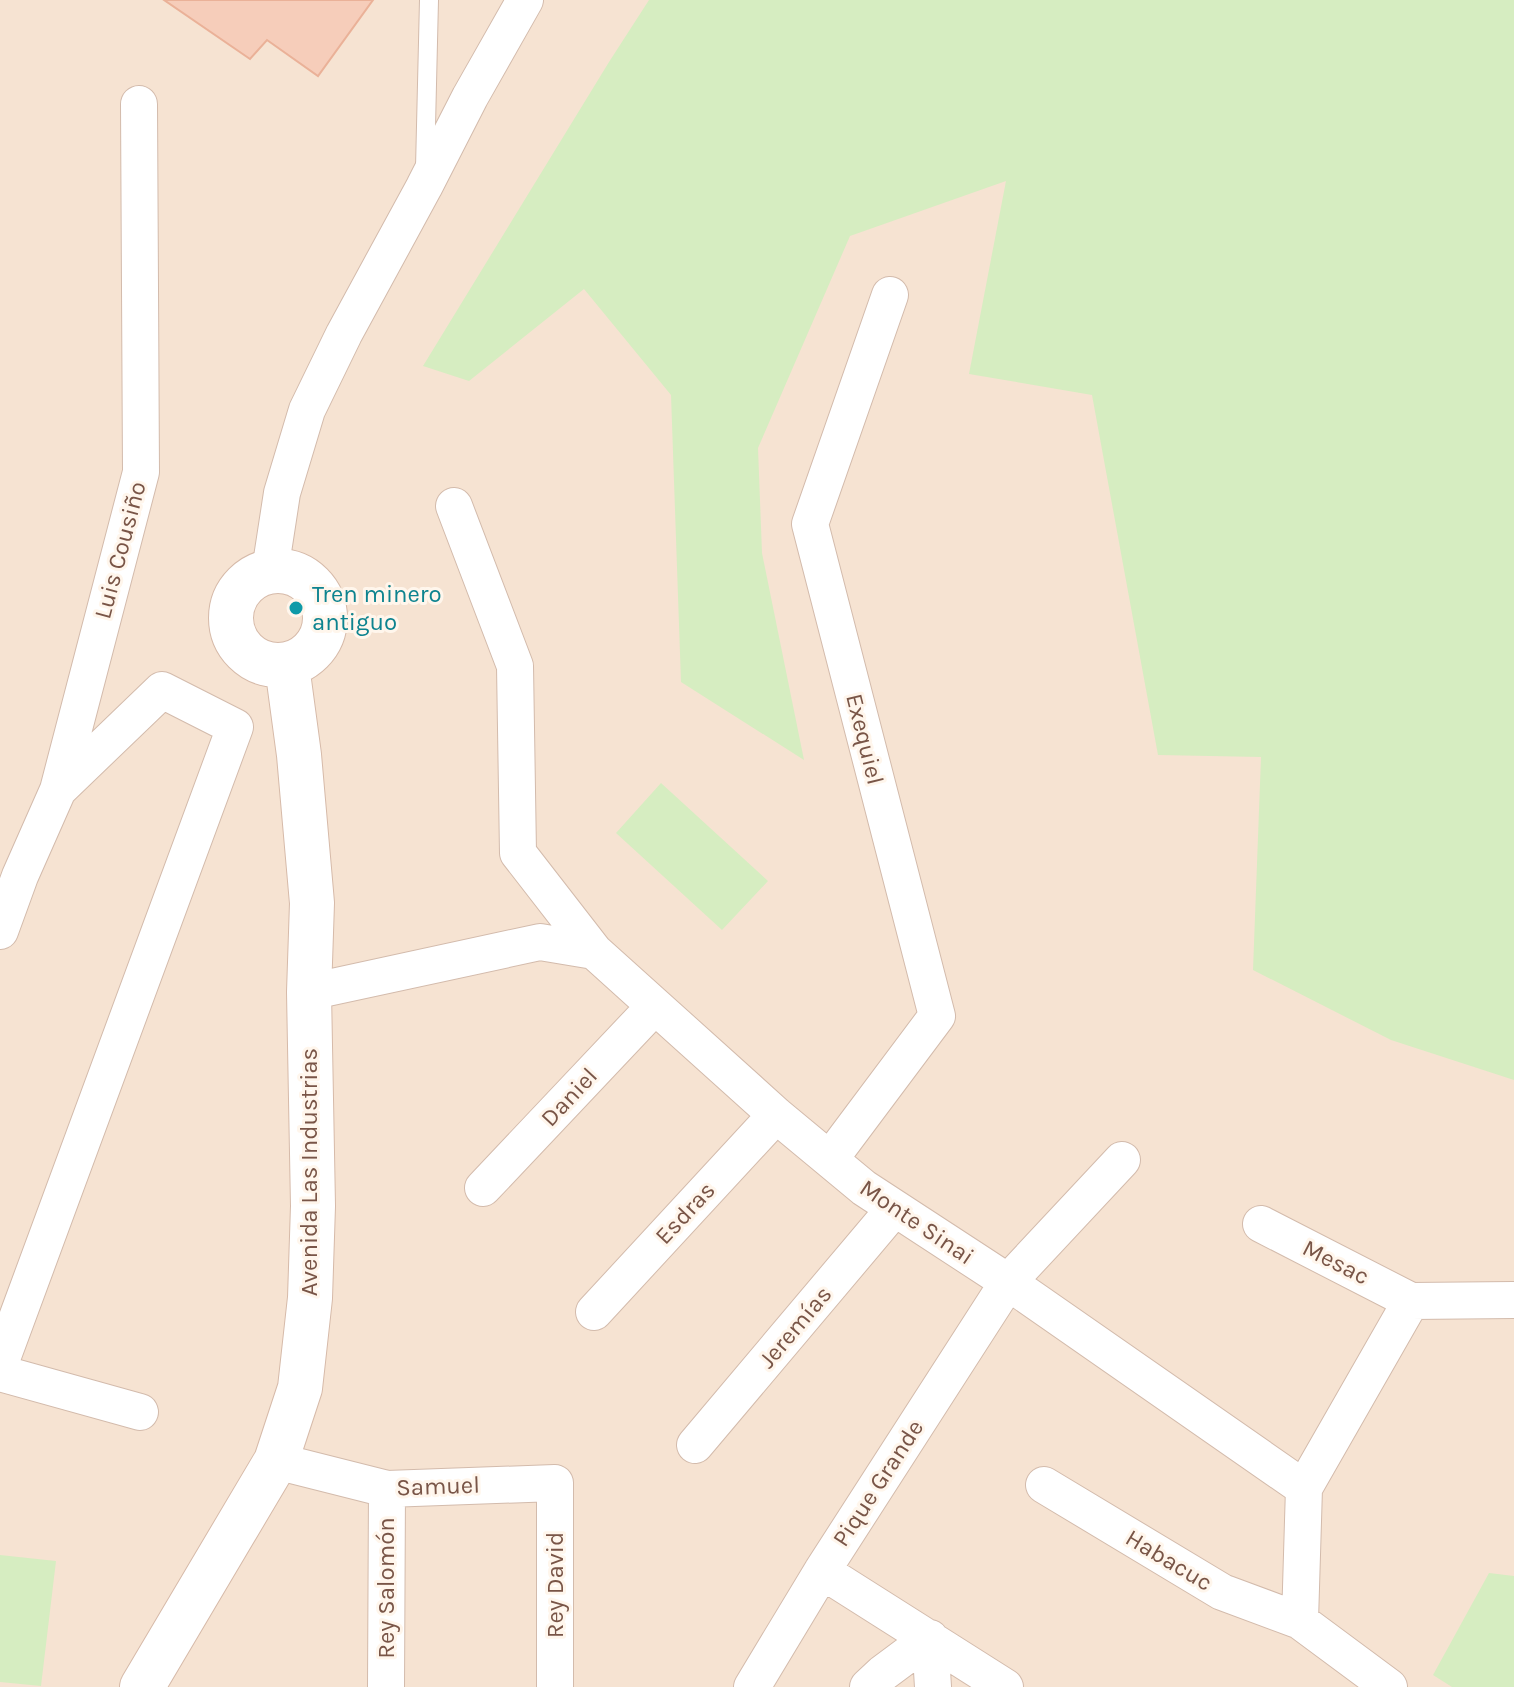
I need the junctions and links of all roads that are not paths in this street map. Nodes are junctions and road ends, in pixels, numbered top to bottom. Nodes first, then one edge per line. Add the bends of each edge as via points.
1 (429, 0) edge
2 (525, 0) edge
3 (139, 104) dead end
4 (424, 187) junction
5 (890, 295) dead end
6 (454, 506) dead end
7 (270, 571) junction
8 (287, 666) junction
9 (58, 790) junction
10 (0, 931) edge
11 (594, 951) junction
12 (309, 992) junction
13 (655, 1006) junction
14 (776, 1115) junction
15 (830, 1159) junction
16 (1122, 1160) dead end
17 (483, 1188) dead end
18 (894, 1209) junction
19 (1261, 1224) dead end
20 (1008, 1282) junction
21 (1514, 1300) edge
22 (1411, 1301) junction
23 (594, 1312) dead end
24 (0, 1364) edge
25 (0, 1373) edge
26 (140, 1412) dead end
27 (695, 1445) dead end
28 (276, 1461) junction
29 (555, 1483) joint
30 (1044, 1485) dead end
31 (1304, 1488) junction
32 (387, 1489) junction
33 (822, 1571) junction
34 (1300, 1621) junction
35 (930, 1638) junction
36 (142, 1687) edge
37 (386, 1687) edge
38 (555, 1687) edge
39 (752, 1687) edge
40 (868, 1687) edge
41 (933, 1687) edge
42 (1005, 1687) edge
43 (1389, 1687) edge

1 - 4 lane
2 - 4 street
3 - 9 street, Luis Cousiño via 141,472
4 - 7 street via 307,410 282,493
5 - 15 street, Exequiel via 810,524 937,1016
6 - 11 street, Monte Sinai via 515,666 518,853
7 - 8 street via 300,575 321,595 326,625 313,651
7 - 8 street via 244,585 231,612 236,641 257,662
8 - 12 street, Avenida Las Industrias via 312,903
9 - 10 street, Luis Cousiño
9 - 24 street via 162,690 235,727
11 - 12 street via 540,942
11 - 13 street, Monte Sinai
12 - 28 street, Avenida Las Industrias via 310,1298 300,1388
13 - 14 street, Monte Sinai
13 - 17 street, Daniel
14 - 15 street, Monte Sinai
14 - 23 street, Esdras
15 - 18 street, Monte Sinai
16 - 20 street, Pique Grande
18 - 20 street, Monte Sinai
18 - 27 street, Jeremías
19 - 22 street, Mesac
20 - 31 street, Monte Sinai
20 - 33 street, Pique Grande
21 - 22 street
22 - 31 street
25 - 26 street
28 - 32 street, Samuel
28 - 36 street, Avenida Las Industrias
29 - 32 street, Samuel
29 - 38 street, Rey David
30 - 34 street, Habacuc via 1222,1592
31 - 34 street
32 - 37 street, Rey Salomón
33 - 35 street
33 - 39 street, Pique Grande
34 - 43 street
35 - 40 street
35 - 41 street
35 - 42 street

